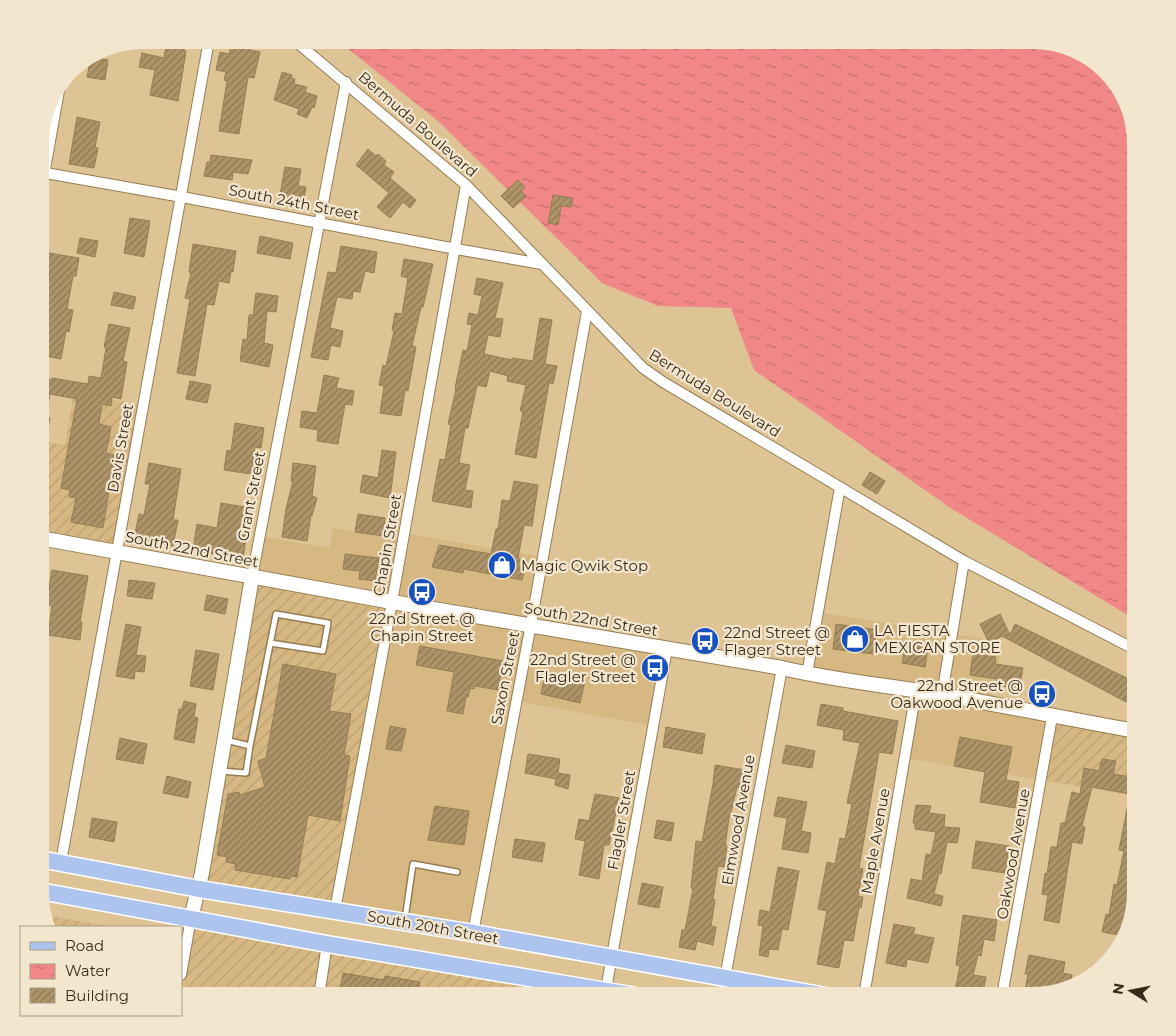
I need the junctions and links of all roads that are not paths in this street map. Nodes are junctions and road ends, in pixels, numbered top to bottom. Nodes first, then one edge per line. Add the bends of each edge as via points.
1 (207, 49) edge
2 (305, 49) edge
3 (346, 82) junction
4 (55, 111) edge
5 (49, 138) edge
6 (49, 173) edge
7 (466, 185) junction
8 (182, 197) junction
9 (320, 222) junction
10 (456, 249) junction
11 (542, 264) junction
12 (587, 311) junction
13 (840, 487) junction
14 (49, 540) edge
15 (116, 552) junction
16 (964, 561) junction
17 (252, 577) junction
18 (392, 602) junction
19 (531, 624) junction
20 (270, 643) junction
21 (1127, 645) edge
22 (667, 649) junction
23 (782, 668) junction
24 (807, 674) junction
25 (916, 691) junction
26 (942, 695) junction
27 (1052, 717) junction
28 (1127, 730) edge
29 (225, 740) junction
30 (250, 746) junction
31 (219, 771) junction
32 (49, 860) edge
33 (61, 862) junction
34 (457, 872) dead end
35 (199, 889) junction
36 (49, 893) edge
37 (335, 910) junction
38 (191, 918) junction
39 (405, 922) junction
40 (473, 933) junction
41 (327, 944) junction
42 (612, 958) junction
43 (182, 969) edge
44 (725, 978) junction
45 (320, 987) edge
46 (571, 987) edge
47 (606, 987) edge
48 (776, 987) edge
49 (866, 987) edge
50 (1004, 987) edge

1 - 8 street, Davis Street
2 - 3 street, Bermuda Boulevard
3 - 7 street, Bermuda Boulevard
3 - 9 street, Grant Street
4 - 5 street
6 - 8 street, South 24th Street
7 - 10 street, Chapin Street
7 - 11 street, Bermuda Boulevard
8 - 9 street, South 24th Street
8 - 15 street, Davis Street
9 - 10 street, South 24th Street
9 - 17 street, Grant Street
10 - 11 street, South 24th Street
10 - 18 street, Chapin Street
11 - 12 street, Bermuda Boulevard
12 - 13 street, Bermuda Boulevard via 643,368 663,382
12 - 19 street, Saxon Street
13 - 16 street, Bermuda Boulevard
13 - 24 street
14 - 15 street, South 22nd Street
15 - 17 street, South 22nd Street
15 - 33 street, Davis Street
16 - 21 street, Bermuda Boulevard
16 - 26 street
17 - 18 street, South 22nd Street
17 - 29 street, Grant Street
18 - 19 street, South 22nd Street
18 - 37 street, Chapin Street
19 - 22 street, South 22nd Street
19 - 40 street, Saxon Street
20 - 20 lane via 276,614 328,623 322,651
20 - 30 lane
22 - 23 street, South 22nd Street
22 - 42 street, Flagler Street
23 - 24 street, South 22nd Street
23 - 44 street, Elmwood Avenue
24 - 25 street, South 22nd Street
25 - 26 street, South 22nd Street
25 - 49 street, Maple Avenue
26 - 27 street, South 22nd Street
27 - 28 street, South 22nd Street
27 - 50 street, Oakwood Avenue
29 - 30 lane
29 - 31 street, Grant Street
30 - 31 lane via 246,773
31 - 35 street, Grant Street
32 - 33 main road, South 20th Street
33 - 35 main road, South 20th Street
34 - 39 lane via 413,864
35 - 37 main road, South 20th Street
35 - 38 street, Grant Street
36 - 38 main road
37 - 39 main road, South 20th Street
38 - 41 main road
38 - 43 street, Grant Street
39 - 40 main road, South 20th Street
40 - 42 main road, South 20th Street
41 - 45 street
41 - 46 main road
42 - 44 main road, South 20th Street
42 - 47 street, Flagler Street
44 - 48 main road, South 20th Street

